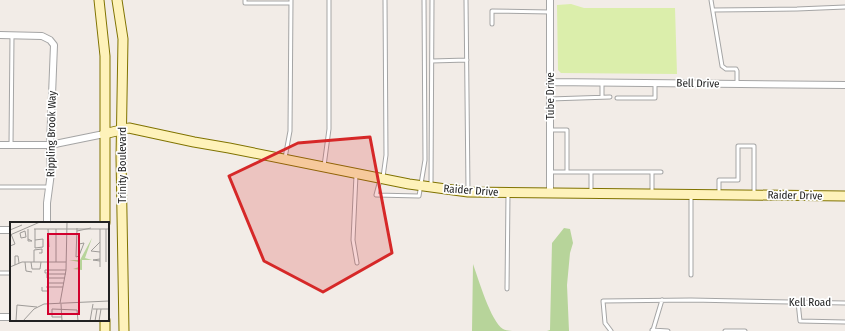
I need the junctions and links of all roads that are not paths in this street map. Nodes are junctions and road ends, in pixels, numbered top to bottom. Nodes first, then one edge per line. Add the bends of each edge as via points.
1 (99, 0) edge
2 (117, 0) edge
3 (245, 0) edge
4 (329, 0) edge
5 (385, 0) edge
6 (424, 0) edge
7 (432, 0) edge
8 (466, 0) edge
9 (550, 0) edge
10 (711, 0) edge
11 (291, 2) edge
12 (845, 7) edge
13 (713, 10) junction
14 (550, 12) junction
15 (492, 24) dead end
16 (0, 35) edge
17 (12, 36) junction
18 (467, 60) junction
19 (432, 61) junction
20 (550, 82) junction
21 (602, 82) junction
22 (655, 83) junction
23 (738, 84) junction
24 (845, 85) edge
25 (602, 97) junction
26 (610, 97) dead end
27 (617, 98) dead end
28 (550, 99) junction
29 (122, 130) junction
30 (550, 130) junction
31 (104, 134) junction
32 (0, 145) edge
33 (11, 145) junction
34 (50, 145) junction
35 (285, 159) junction
36 (324, 167) junction
37 (550, 172) junction
38 (567, 172) junction
39 (591, 172) junction
40 (652, 172) junction
41 (660, 172) dead end
42 (356, 174) junction
43 (381, 179) junction
44 (421, 186) junction
45 (0, 187) edge
46 (49, 187) junction
47 (431, 187) junction
48 (468, 192) junction
49 (508, 192) junction
50 (550, 193) junction
51 (591, 193) junction
52 (652, 194) junction
53 (691, 194) junction
54 (719, 195) junction
55 (754, 195) junction
56 (845, 196) edge
57 (47, 222) edge
58 (104, 222) edge
59 (357, 263) dead end
60 (692, 275) dead end
61 (507, 289) dead end
62 (662, 300) junction
63 (798, 302) junction
64 (845, 303) edge
65 (845, 322) edge
66 (652, 330) edge
67 (124, 331) edge
68 (611, 331) edge
69 (668, 331) edge
70 (725, 331) edge
71 (745, 331) edge

1 - 31 main road, Trinity Boulevard via 105,56
2 - 29 main road, Trinity Boulevard via 123,39
3 - 11 lane via 245,3
4 - 36 lane via 329,129
5 - 43 lane via 386,155
6 - 44 lane via 425,160
7 - 19 lane
8 - 18 lane
9 - 14 street, Tube Drive
10 - 13 lane
11 - 35 lane via 290,131
12 - 13 lane
13 - 23 lane via 722,66 726,69 736,69
14 - 15 lane via 492,11
14 - 20 street, Tube Drive
16 - 17 street
17 - 33 lane
17 - 34 street, Rippling Brook Way via 42,36 54,45
18 - 19 lane
18 - 48 lane
19 - 47 lane
20 - 21 street, Bell Drive
20 - 28 street, Tube Drive
21 - 22 street, Bell Drive
21 - 25 lane
22 - 23 street, Bell Drive
22 - 27 lane via 655,98
23 - 24 street, Bell Drive
25 - 26 lane
25 - 28 lane
28 - 30 street, Tube Drive
29 - 31 main road, Raider Drive
29 - 35 main road, Raider Drive via 133,129
29 - 67 main road, Trinity Boulevard
30 - 37 street, Tube Drive
30 - 38 lane via 567,130
31 - 34 street
31 - 58 main road, Trinity Boulevard
32 - 33 street
33 - 34 street
34 - 46 street, Rippling Brook Way
35 - 36 main road, Raider Drive
36 - 42 main road, Raider Drive
37 - 38 lane
37 - 50 street, Tube Drive
38 - 39 lane
39 - 40 lane
39 - 51 lane
40 - 41 lane
40 - 52 lane
42 - 43 main road, Raider Drive
42 - 59 lane via 353,240
43 - 44 main road, Raider Drive
43 - 44 lane via 376,195 419,196
44 - 47 main road, Raider Drive
45 - 46 lane
46 - 57 street, Rippling Brook Way
47 - 48 main road, Raider Drive
48 - 49 main road, Raider Drive
49 - 50 main road, Raider Drive
49 - 61 lane
50 - 51 main road, Raider Drive
51 - 52 main road, Raider Drive
52 - 53 main road, Raider Drive
53 - 54 main road, Raider Drive
53 - 60 lane
54 - 55 main road, Raider Drive
54 - 55 lane via 719,180 738,180 738,146 754,146
55 - 56 main road, Raider Drive
62 - 63 lane, Kell Road
62 - 66 lane
62 - 68 lane, Kell Road via 603,301 605,322
63 - 64 lane, Kell Road
63 - 65 lane via 800,321
66 - 69 lane
70 - 71 lane

